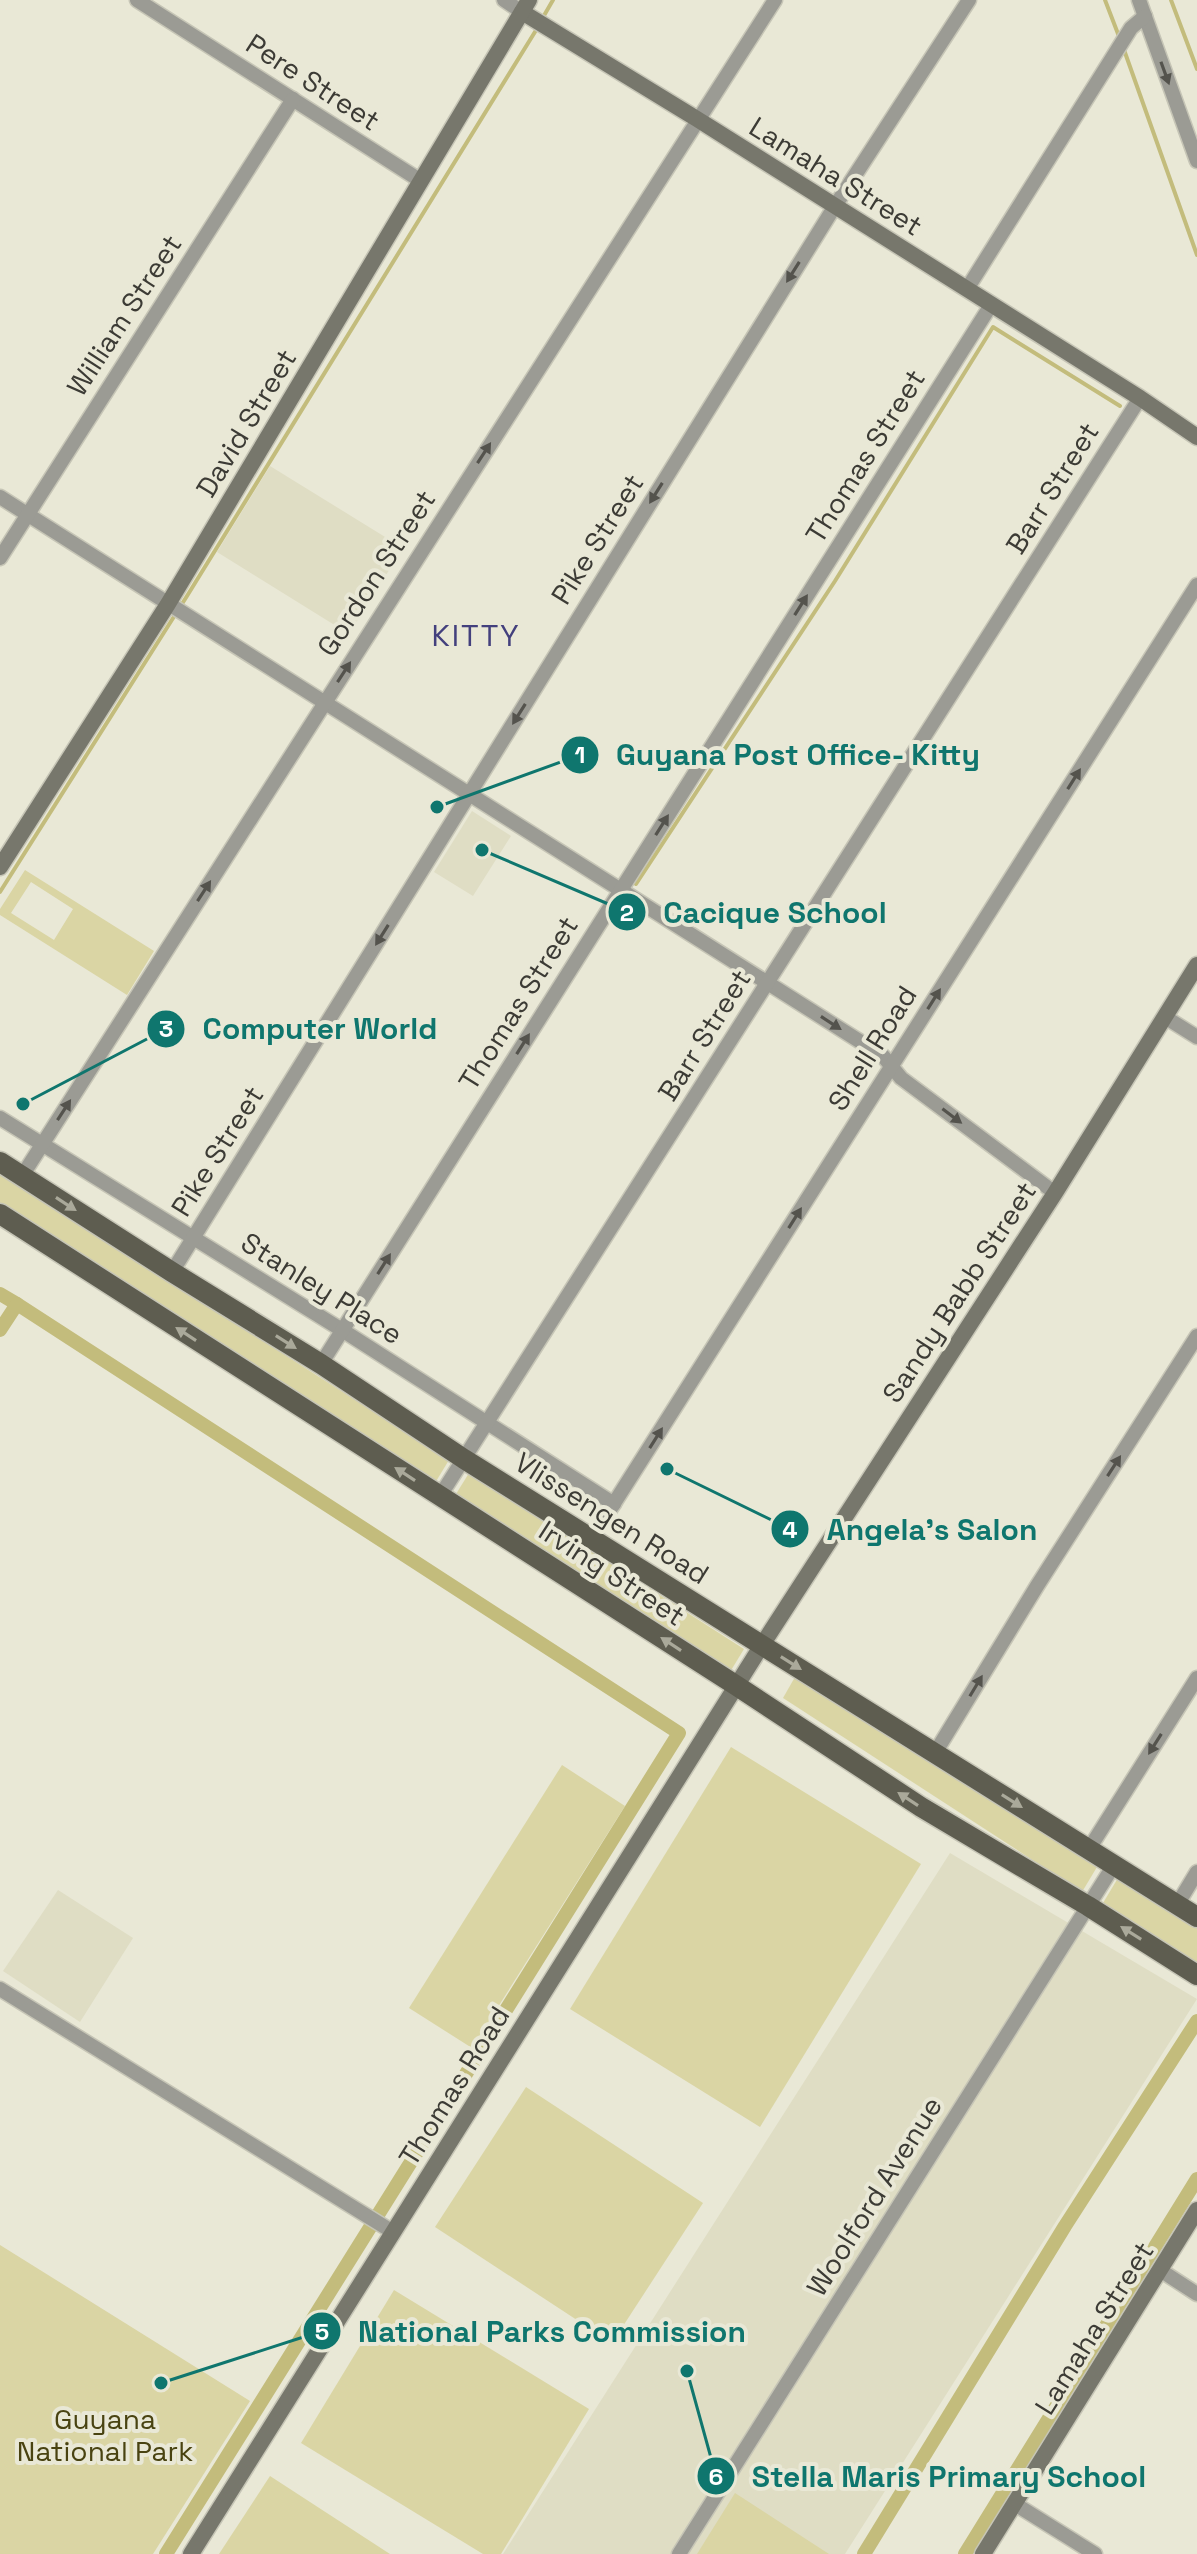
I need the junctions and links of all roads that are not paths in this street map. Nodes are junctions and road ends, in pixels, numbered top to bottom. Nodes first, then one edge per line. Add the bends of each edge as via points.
1 (137, 0) edge
2 (504, 0) edge
3 (775, 0) edge
4 (969, 0) edge
5 (1139, 0) edge
6 (533, 14) edge
7 (1145, 16) junction
8 (293, 99) junction
9 (697, 119) junction
10 (1197, 161) edge
11 (421, 181) junction
12 (835, 206) junction
13 (967, 289) junction
14 (991, 305) junction
15 (1140, 398) junction
16 (1197, 437) edge
17 (0, 497) edge
18 (27, 515) junction
19 (0, 558) edge
20 (1197, 585) edge
21 (170, 605) junction
22 (324, 703) junction
23 (469, 794) junction
24 (0, 867) edge
25 (621, 889) junction
26 (1197, 965) edge
27 (768, 982) junction
28 (1165, 1017) junction
29 (1197, 1037) edge
30 (891, 1067) junction
31 (0, 1118) edge
32 (42, 1144) junction
33 (0, 1162) edge
34 (22, 1176) junction
35 (1055, 1193) junction
36 (0, 1214) edge
37 (193, 1238) junction
38 (172, 1272) junction
39 (342, 1330) junction
40 (1197, 1336) edge
41 (321, 1364) junction
42 (488, 1424) junction
43 (464, 1459) junction
44 (440, 1496) junction
45 (614, 1504) junction
46 (592, 1538) junction
47 (762, 1645) junction
48 (1197, 1678) edge
49 (737, 1686) junction
50 (935, 1753) junction
51 (1089, 1849) junction
52 (1114, 1865) junction
53 (1197, 1872) edge
54 (1177, 1905) junction
55 (1088, 1906) junction
56 (1197, 1917) edge
57 (1197, 1975) edge
58 (0, 1989) edge
59 (1197, 2210) edge
60 (388, 2229) junction
61 (1160, 2270) junction
62 (1197, 2294) edge
63 (1015, 2504) junction
64 (191, 2554) edge
65 (679, 2554) edge
66 (983, 2554) edge
67 (1095, 2554) edge

1 - 8 street, Pere Street
2 - 6 street, Lamaha Street
3 - 9 street, Gordon Street
4 - 12 street, Pike Street
5 - 7 street
6 - 9 street, Lamaha Street
6 - 11 street, David Street
7 -> 10 street
7 - 13 street via 1123,40
8 - 11 street, Pere Street
8 - 18 street, William Street
9 - 12 street, Lamaha Street
22 -> 9 street, Gordon Street
11 - 21 street, David Street
12 - 13 street, Lamaha Street
12 -> 23 street, Pike Street
13 - 14 street, Lamaha Street
14 - 15 street, Lamaha Street
25 -> 14 street, Thomas Street
15 - 16 street, Lamaha Street
15 - 27 street, Barr Street
17 - 18 street
18 - 19 street, William Street
18 - 21 street
30 -> 20 street, Shell Road
21 - 22 street
21 - 24 street, David Street
22 - 23 street
32 -> 22 street, Gordon Street
23 - 25 street
23 -> 37 street, Pike Street
25 - 27 street
39 -> 25 street, Thomas Street
26 - 28 street, Sandy Babb Street
27 -> 30 street via 883,1056
27 - 42 street, Barr Street
28 - 29 street
28 - 35 street, Sandy Babb Street
30 -> 35 street
45 -> 30 street, Shell Road
31 - 32 street, Stanley Place
32 - 34 street, Gordon Street
32 - 37 street, Stanley Place
33 - 34 main road, Vlissengen Road
34 -> 38 main road, Vlissengen Road
35 - 47 street, Sandy Babb Street
44 -> 36 main road, Irving Street
37 - 38 street, Pike Street
37 - 39 street, Stanley Place
38 -> 41 main road, Vlissengen Road
39 - 41 street, Thomas Street
39 - 42 street, Stanley Place
50 -> 40 street
41 - 43 main road, Vlissengen Road
42 - 43 street, Barr Street
42 - 45 street, Stanley Place
43 - 44 street, Barr Street
43 - 46 main road, Vlissengen Road
49 -> 44 main road, Irving Street
45 - 46 street, Shell Road
46 - 47 main road, Vlissengen Road
47 - 49 street, Thomas Road
47 -> 50 main road, Vlissengen Road
48 -> 51 street
55 -> 49 main road, Irving Street via 921,1807
49 - 60 street, Thomas Road
50 -> 51 main road, Vlissengen Road
51 - 52 main road, Vlissengen Road
52 - 54 main road, Vlissengen Road
52 - 55 street, Woolford Avenue
53 - 54 street
54 - 56 main road, Vlissengen Road
57 -> 55 main road, Irving Street
55 - 65 street, Woolford Avenue
58 - 60 street
59 - 61 street, Lamaha Street
60 - 64 street, Thomas Road
61 - 62 street
61 - 63 street, Lamaha Street
63 - 66 street, Lamaha Street
63 - 67 street

